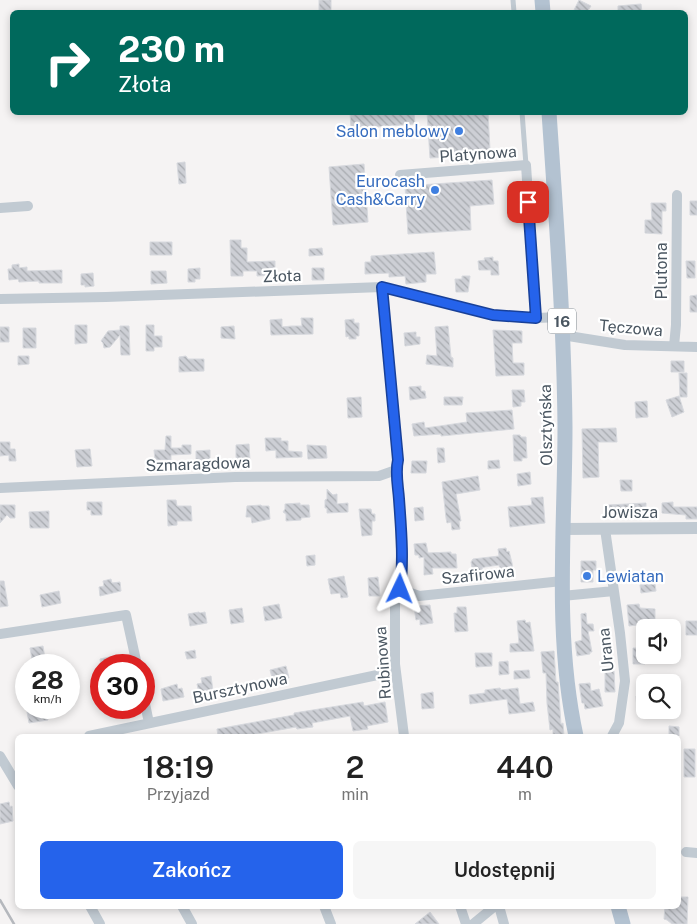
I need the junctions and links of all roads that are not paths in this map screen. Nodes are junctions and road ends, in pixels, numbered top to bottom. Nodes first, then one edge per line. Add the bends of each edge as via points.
1 (522, 115) edge
2 (549, 115) edge
3 (526, 165) junction
4 (400, 174) dead end
5 (677, 195) dead end
6 (28, 206) dead end
7 (0, 208) edge
8 (382, 287) junction
9 (0, 299) edge
10 (562, 317) junction
11 (536, 318) junction
12 (562, 335) junction
13 (674, 346) junction
14 (697, 347) edge
15 (396, 470) junction
16 (0, 488) edge
17 (697, 528) edge
18 (563, 529) junction
19 (605, 529) junction
20 (562, 588) junction
21 (400, 589) junction
22 (614, 591) junction
23 (0, 634) edge
24 (134, 654) edge
25 (395, 664) junction
26 (148, 719) edge
27 (149, 723) junction
28 (97, 734) edge
29 (404, 734) edge
30 (576, 734) edge
31 (613, 734) edge
32 (0, 756) edge
33 (15, 781) edge
34 (686, 852) dead end
35 (697, 853) edge
36 (92, 909) edge
37 (184, 909) edge
38 (325, 909) edge
39 (461, 909) edge
40 (490, 909) edge
41 (500, 909) edge
42 (619, 909) edge
43 (100, 924) edge
44 (192, 924) edge
45 (331, 924) edge
46 (466, 924) edge
47 (473, 924) edge
48 (504, 924) edge
49 (622, 924) edge

1 - 3 lane
2 - 10 main road, Olsztyńska / 16
3 - 4 street, Platynowa
3 - 11 street, Platynowa
5 - 13 street, Plutona
6 - 7 street
8 - 9 street, Złota
8 - 11 street, Złota via 493,315
8 - 15 street via 398,460
10 - 11 street, Złota
10 - 12 main road, Olsztyńska / 16
12 - 13 street, Tęczowa via 625,345
12 - 18 main road, Olsztyńska / 16 via 565,426
13 - 14 street, Tęczowa
15 - 16 street, Szmaragdowa via 379,476 235,477
15 - 21 street
17 - 19 street, Jowisza
18 - 19 street, Jowisza
18 - 20 main road, Olsztyńska / 16
19 - 22 street, Urana
20 - 21 street, Szafirowa via 419,596
20 - 22 street, Szafirowa
20 - 30 main road, Olsztyńska / 16 via 565,665
21 - 25 street, Rubinowa via 395,603
22 - 31 street, Urana via 625,681 619,723
23 - 24 street via 126,615
25 - 27 street, Bursztynowa via 382,674
25 - 29 street, Rubinowa
26 - 27 street
27 - 28 street, Bursztynowa
32 - 33 street
34 - 35 street
36 - 43 street
37 - 44 street
38 - 45 street
39 - 46 street
40 - 47 street
41 - 48 street
42 - 49 main road

